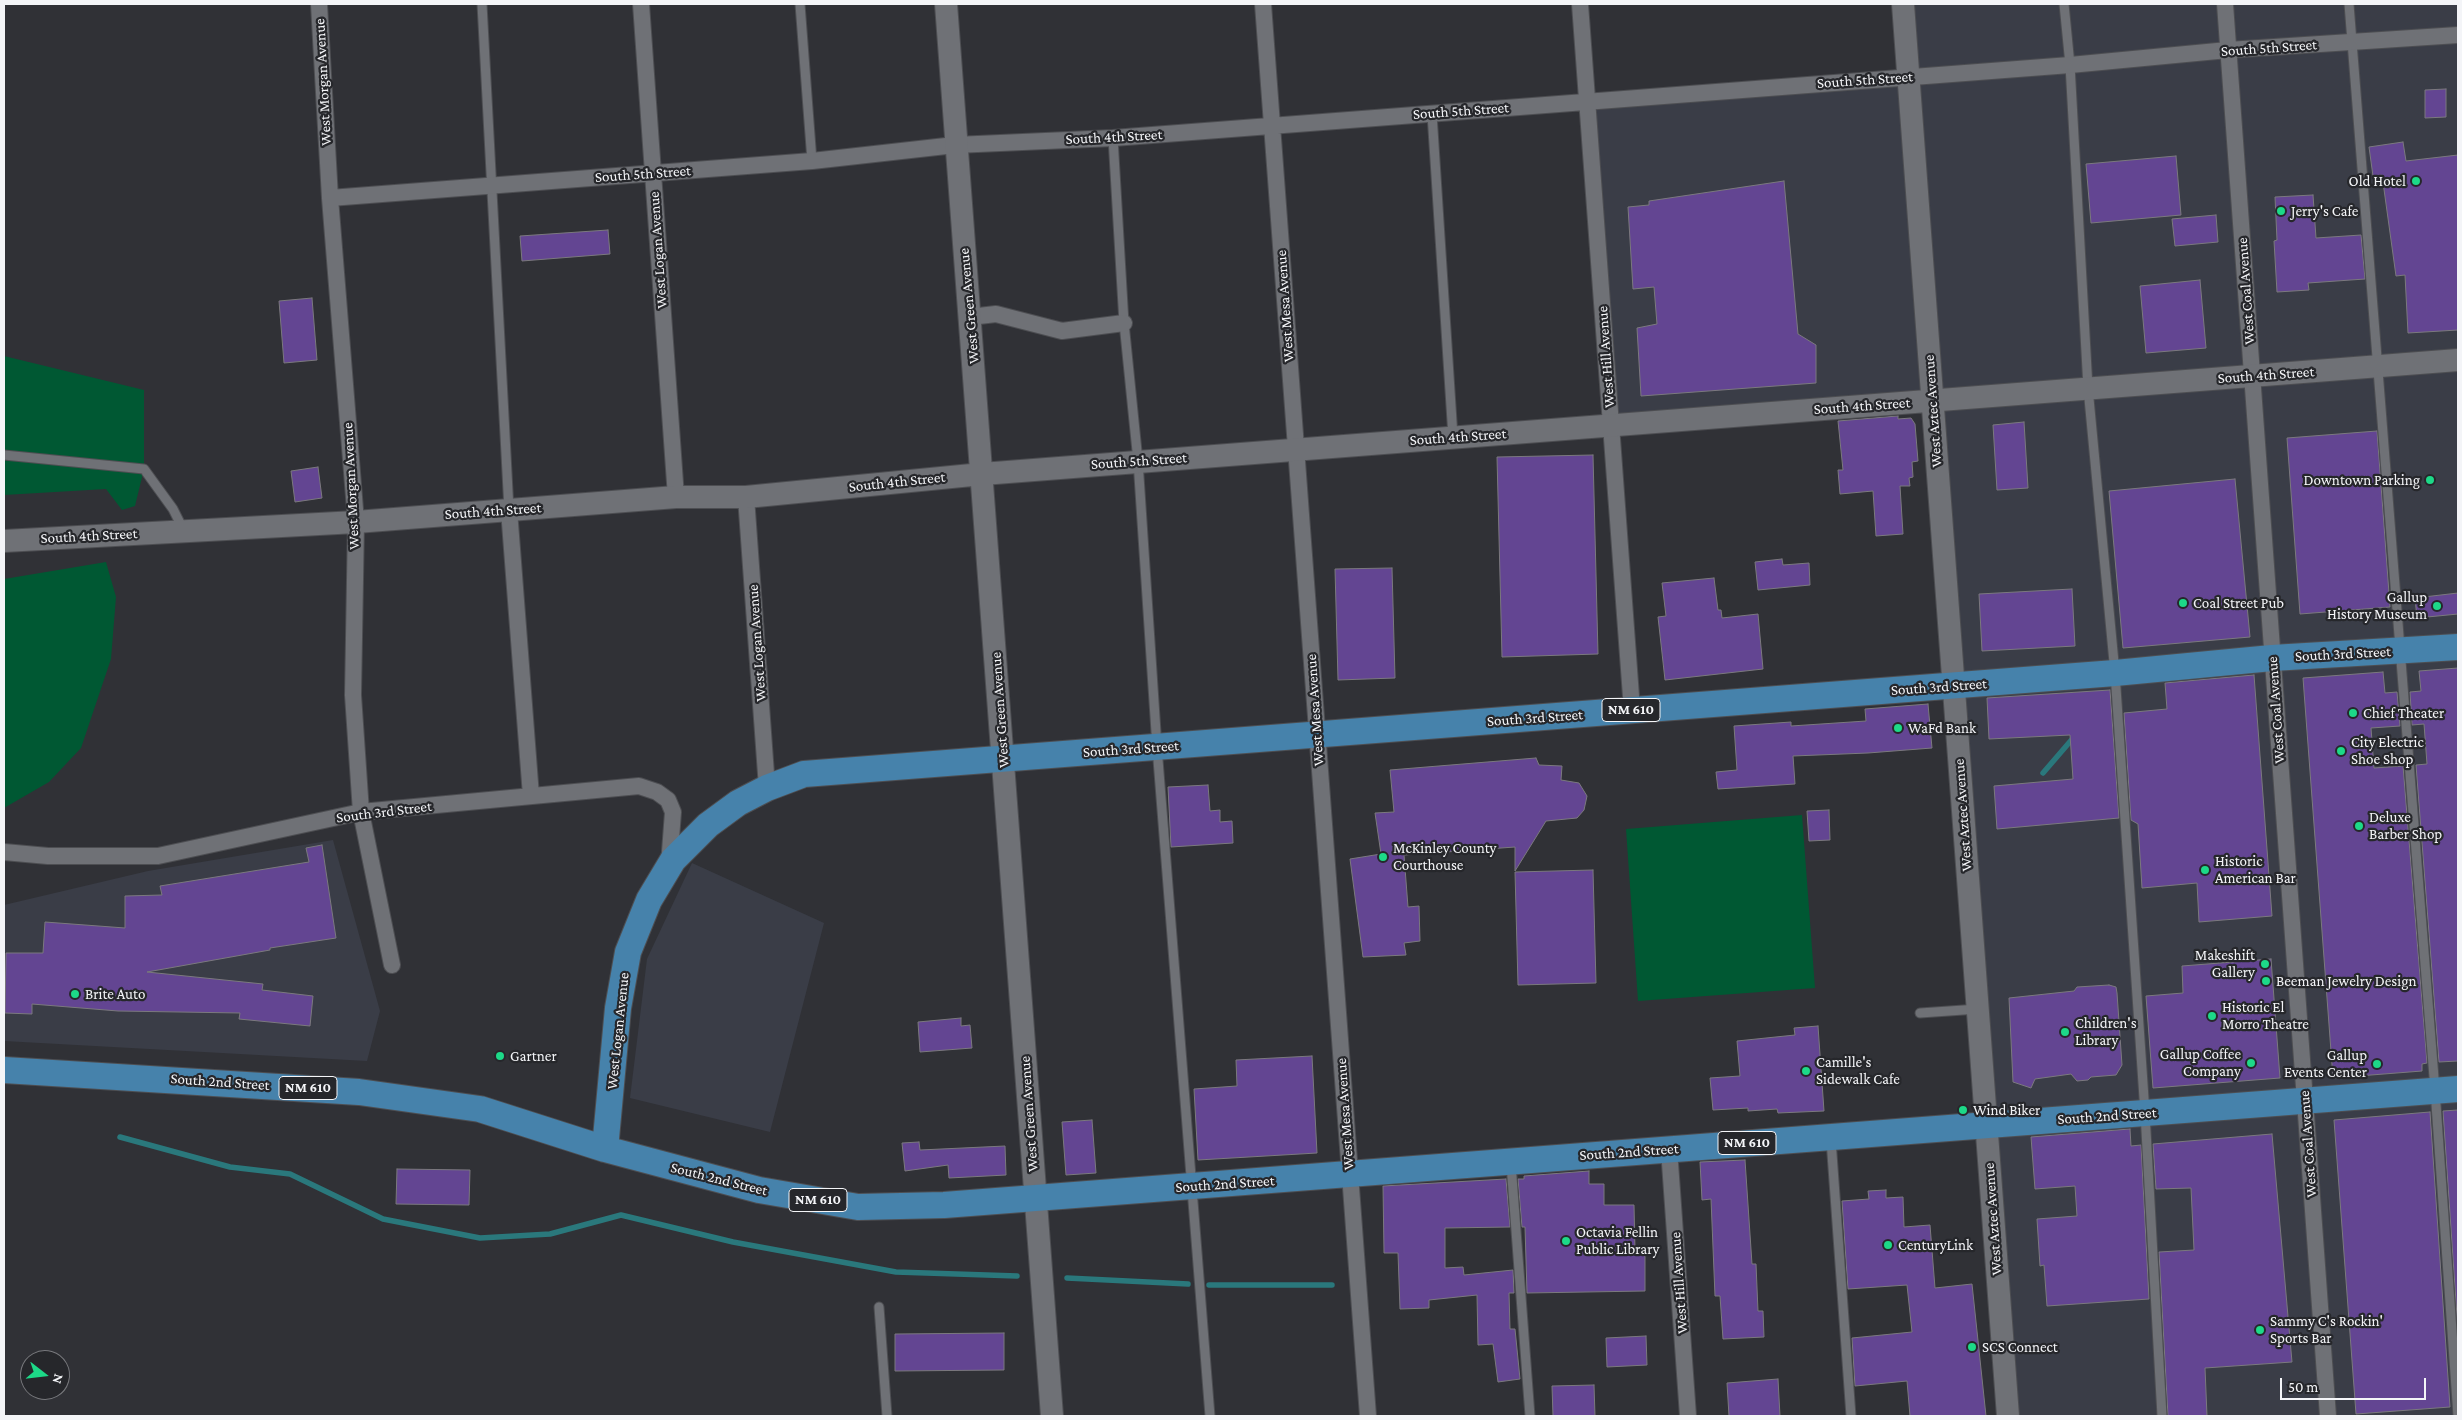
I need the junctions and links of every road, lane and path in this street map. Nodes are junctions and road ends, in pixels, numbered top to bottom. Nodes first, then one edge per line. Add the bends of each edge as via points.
1 (319, 4) edge
2 (482, 4) edge
3 (641, 4) edge
4 (800, 4) edge
5 (946, 4) edge
6 (1263, 4) edge
7 (1580, 4) edge
8 (1903, 4) edge
9 (2064, 4) edge
10 (2225, 4) edge
11 (2349, 4) edge
12 (2458, 35) edge
13 (2352, 43) junction
14 (2228, 50) junction
15 (2070, 65) junction
16 (1909, 77) junction
17 (1587, 102) junction
18 (1432, 114) junction
19 (1272, 126) junction
20 (1113, 138) junction
21 (955, 145) junction
22 (812, 161) junction
23 (653, 173) junction
24 (492, 186) junction
25 (330, 198) junction
26 (970, 317) junction
27 (1124, 323) junction
28 (2458, 360) edge
29 (2376, 366) junction
30 (2252, 376) junction
31 (2088, 388) junction
32 (1933, 400) junction
33 (1611, 425) junction
34 (1453, 437) junction
35 (1296, 449) junction
36 (4, 455) edge
37 (1138, 462) junction
38 (982, 474) junction
39 (676, 497) junction
40 (746, 497) junction
41 (509, 510) junction
42 (356, 522) junction
43 (183, 530) junction
44 (4, 541) edge
45 (2458, 647) edge
46 (2400, 651) junction
47 (2272, 658) junction
48 (2115, 673) junction
49 (1954, 685) junction
50 (1632, 710) junction
51 (1317, 734) junction
52 (1157, 747) junction
53 (1003, 758) junction
54 (767, 788) junction
55 (530, 796) junction
56 (738, 803) joint
57 (361, 812) junction
58 (4, 852) edge
59 (669, 865) junction
60 (392, 965) dead end
61 (1978, 1009) junction
62 (1920, 1013) dead end
63 (4, 1070) edge
64 (2446, 1090) edge
65 (2305, 1100) junction
66 (2145, 1113) junction
67 (1986, 1125) junction
68 (1831, 1137) junction
69 (1669, 1149) junction
70 (605, 1150) junction
71 (1511, 1162) junction
72 (1349, 1174) junction
73 (1193, 1186) junction
74 (1036, 1198) junction
75 (879, 1307) dead end
76 (887, 1416) edge
77 (1052, 1416) edge
78 (1210, 1416) edge
79 (1368, 1416) edge
80 (1530, 1416) edge
81 (1688, 1416) edge
82 (1851, 1416) edge
83 (2008, 1416) edge
84 (2162, 1416) edge
85 (2328, 1416) edge
86 (2458, 1416) edge

1 - 25 street, West Morgan Avenue
2 - 24 lane
3 - 23 street, West Logan Avenue
4 - 22 lane
5 - 21 street, West Green Avenue
6 - 19 street, West Mesa Avenue
7 - 17 street, West Hill Avenue
8 - 16 street, West Aztec Avenue
9 - 15 lane
10 - 14 street, West Coal Avenue
11 - 13 lane
12 - 13 street, South 5th Street
13 - 14 street, South 5th Street
13 - 29 lane
14 - 15 street, South 5th Street
14 - 30 street, West Coal Avenue
15 - 16 street, South 5th Street
15 - 31 lane
16 - 17 street, South 5th Street
16 - 32 street, West Aztec Avenue
17 - 18 street, South 5th Street
17 - 33 street, West Hill Avenue
18 - 19 street, South 5th Street
18 - 34 lane
19 - 20 street, South 4th Street
19 - 35 street, West Mesa Avenue
20 - 21 street, South 4th Street
20 - 27 lane
21 - 22 street, South 5th Street
21 - 26 street, West Green Avenue
22 - 23 street, South 5th Street
23 - 24 street, South 5th Street
23 - 39 street, West Logan Avenue
24 - 25 street, South 5th Street
24 - 41 lane
25 - 42 street, West Morgan Avenue
26 - 27 street via 996,314 1062,331
26 - 38 street, West Green Avenue
27 - 37 lane
28 - 29 street, South 4th Street
29 - 30 street, South 4th Street
29 - 46 lane
30 - 31 street, South 4th Street
30 - 47 street, West Coal Avenue
31 - 32 street, South 4th Street
31 - 48 lane
32 - 33 street, South 4th Street
32 - 49 street, West Aztec Avenue
33 - 34 street, South 4th Street
33 - 50 street, West Hill Avenue
34 - 35 street, South 4th Street
35 - 37 street, South 5th Street
35 - 51 street, West Mesa Avenue
36 - 43 lane via 144,469 173,509
37 - 38 street, South 5th Street
37 - 52 lane
38 - 40 street, South 4th Street
38 - 53 street, West Green Avenue
39 - 40 street, South 4th Street
39 - 41 street, South 4th Street
40 - 54 street, West Logan Avenue
41 - 42 street, South 4th Street
41 - 55 street
42 - 43 street, South 4th Street
42 - 57 street, West Morgan Avenue via 352,695
43 - 44 street, South 4th Street
45 - 46 main road, South 3rd Street / NM 610
46 - 47 main road, South 3rd Street / NM 610
46 - 64 lane
47 - 48 main road, South 3rd Street / NM 610
47 - 65 street, West Coal Avenue
48 - 49 main road, South 3rd Street / NM 610
48 - 66 lane
49 - 50 main road, South 3rd Street / NM 610
49 - 61 street, West Aztec Avenue
50 - 51 main road, South 3rd Street / NM 610
51 - 52 main road, South 3rd Street / NM 610
51 - 72 street, West Mesa Avenue
52 - 53 main road, South 3rd Street / NM 610
52 - 73 lane
53 - 54 main road, South 3rd Street / NM 610 via 804,774
53 - 74 street, West Green Avenue
54 - 56 main road, South 3rd Street / NM 610
55 - 57 street, South 3rd Street
55 - 59 street, South 3rd Street via 640,786 657,792 668,800 673,812
56 - 59 main road, West Logan Avenue / NM 610 via 708,824
57 - 58 street, South 3rd Street via 158,856 48,856
57 - 60 street, West Morgan Avenue
59 - 70 main road, West Logan Avenue / NM 610 via 649,900 628,952 618,1008
61 - 62 lane
61 - 67 street, West Aztec Avenue
63 - 70 main road, South 2nd Street / NM 610 via 359,1092 480,1109
64 - 65 main road, South 2nd Street / NM 610
64 - 86 lane
65 - 66 main road, South 2nd Street / NM 610
65 - 85 street, West Coal Avenue
66 - 67 main road, South 2nd Street / NM 610
66 - 84 lane
67 - 68 main road, South 2nd Street / NM 610
67 - 83 street, West Aztec Avenue
68 - 69 main road, South 2nd Street / NM 610
68 - 82 lane
69 - 71 main road, South 2nd Street / NM 610
69 - 81 street, West Hill Avenue
70 - 74 main road, South 2nd Street / NM 610 via 759,1190 858,1207 944,1206
71 - 72 main road, South 2nd Street / NM 610
71 - 80 lane
72 - 73 main road, South 2nd Street / NM 610
72 - 79 street, West Mesa Avenue
73 - 74 main road, South 2nd Street / NM 610
73 - 78 lane
74 - 77 street, West Green Avenue
75 - 76 lane

